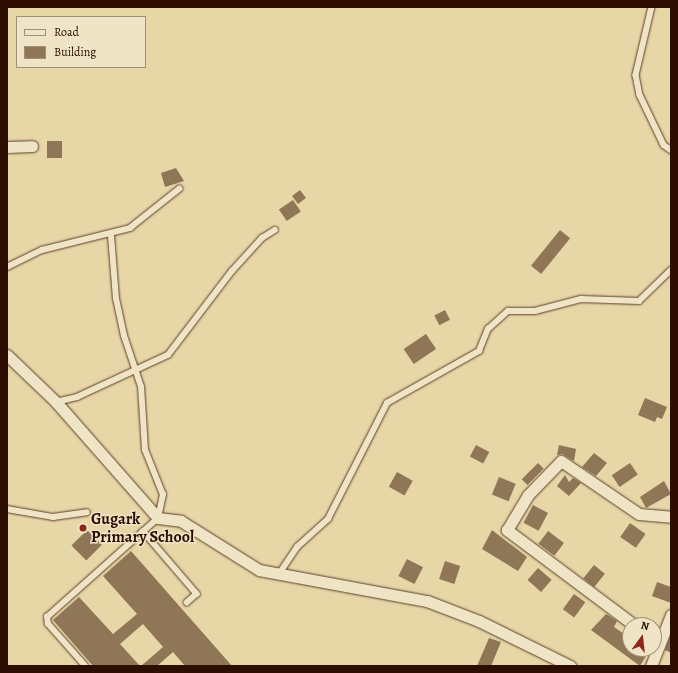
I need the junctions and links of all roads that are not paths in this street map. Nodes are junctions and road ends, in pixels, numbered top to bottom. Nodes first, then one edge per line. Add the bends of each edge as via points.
1 (652, 7) edge
2 (32, 146) dead end
3 (7, 147) edge
4 (671, 150) edge
5 (179, 189) dead end
6 (275, 230) dead end
7 (111, 235) junction
8 (7, 268) edge
9 (671, 270) edge
10 (7, 355) edge
11 (137, 370) junction
12 (56, 402) junction
13 (7, 509) edge
14 (87, 512) dead end
15 (671, 517) edge
16 (158, 518) junction
17 (143, 531) junction
18 (279, 574) junction
19 (187, 603) dead end
20 (671, 615) edge
21 (623, 617) edge
22 (662, 631) edge
23 (85, 666) edge
24 (570, 666) edge

1 - 4 lane via 636,75 640,95 664,145
2 - 3 street
5 - 7 lane via 142,221
6 - 11 lane via 262,238 232,271 168,355
7 - 8 lane via 42,250
7 - 11 lane via 116,299 124,336
9 - 18 lane via 639,301 581,299 535,311 508,311 488,329 479,351 387,403 328,519 296,547
10 - 12 street
11 - 12 lane via 77,398
11 - 16 lane via 145,450 163,495
12 - 16 street
13 - 14 lane via 53,517
15 - 21 street via 639,514 561,461 528,495 506,530
16 - 17 lane
16 - 18 street via 181,521 259,570
17 - 19 lane via 197,594
17 - 23 lane via 47,617 48,624
18 - 24 street via 427,601 479,620
20 - 22 street

